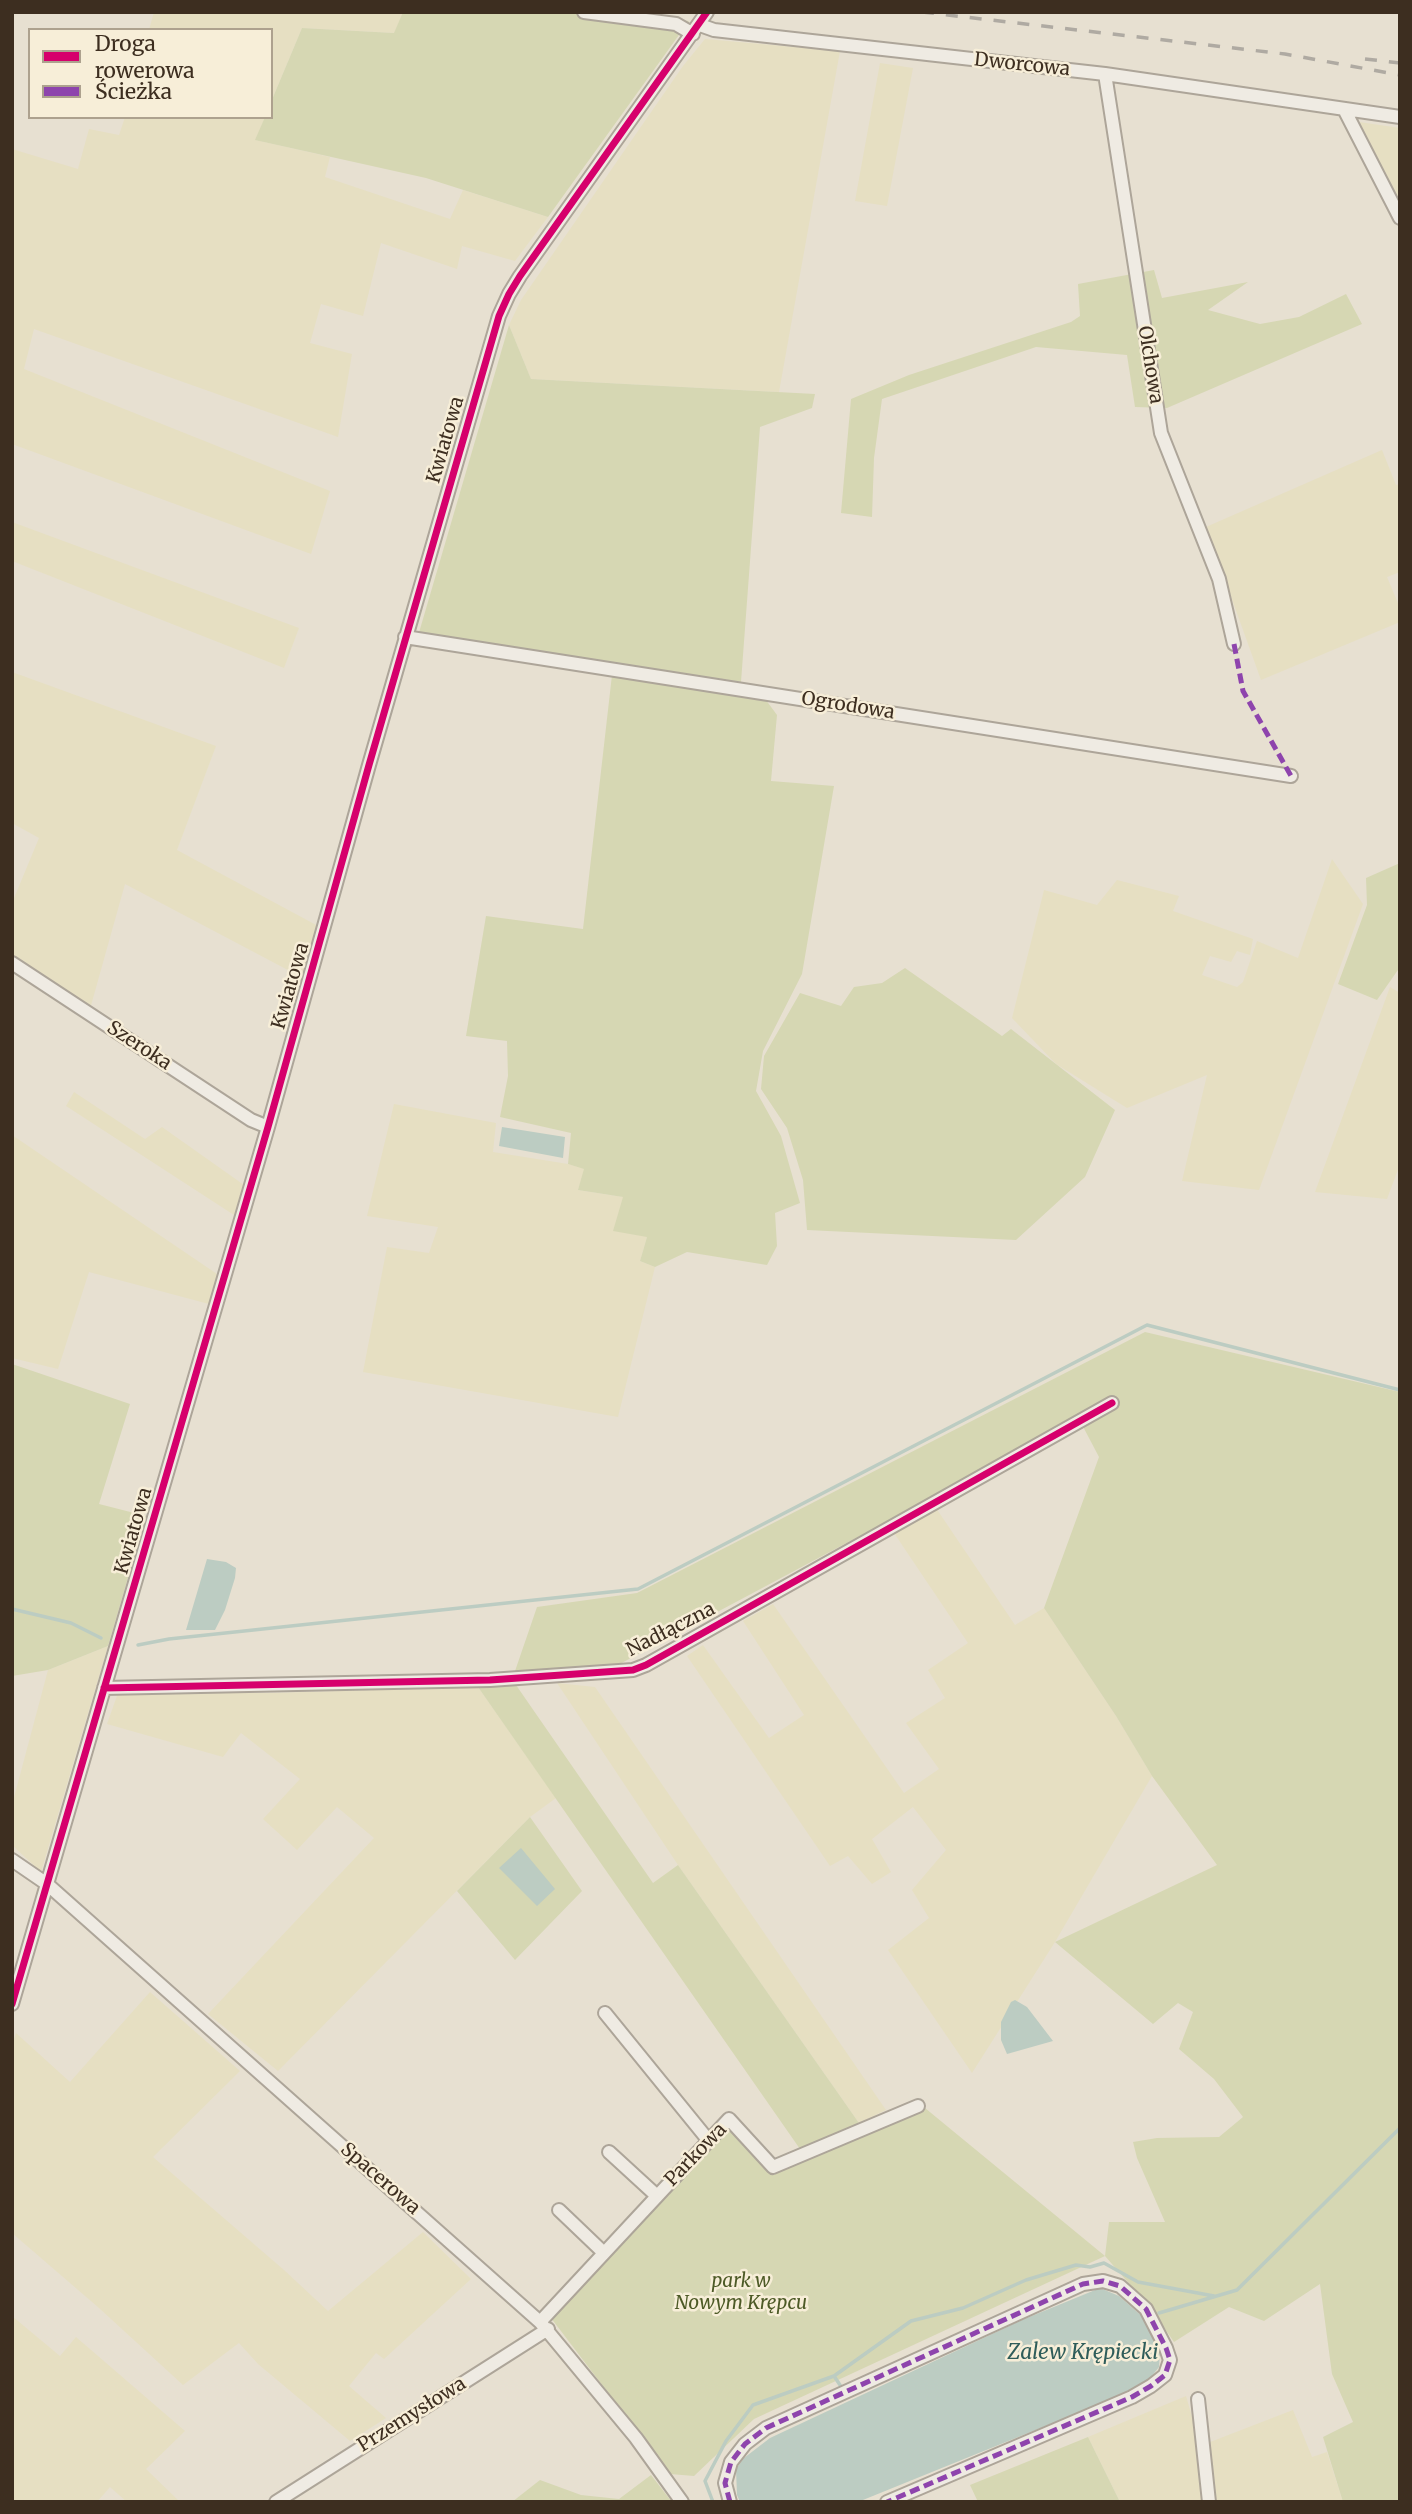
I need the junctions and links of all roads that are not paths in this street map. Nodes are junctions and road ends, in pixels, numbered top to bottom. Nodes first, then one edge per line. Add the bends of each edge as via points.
1 (584, 12) edge
2 (707, 12) edge
3 (696, 30) junction
4 (1105, 75) junction
5 (1344, 109) junction
6 (1400, 117) edge
7 (1400, 218) edge
8 (405, 637) junction
9 (1234, 645) dead end
10 (1291, 776) dead end
11 (12, 963) edge
12 (268, 1127) junction
13 (1112, 1402) dead end
14 (104, 1688) junction
15 (12, 1860) edge
16 (47, 1884) junction
17 (12, 2004) edge
18 (604, 2013) dead end
19 (918, 2106) dead end
20 (709, 2141) junction
21 (609, 2152) dead end
22 (657, 2196) junction
23 (559, 2210) dead end
24 (604, 2253) junction
25 (544, 2325) junction
26 (1198, 2399) dead end
27 (276, 2502) edge
28 (682, 2502) edge
29 (730, 2502) edge
30 (887, 2502) edge
31 (1209, 2502) edge

1 - 3 street, Dworcowa
2 - 3 street, Kwiatowa
3 - 4 street, Dworcowa
3 - 8 street, Kwiatowa via 509,294 489,344
4 - 5 street, Dworcowa
4 - 9 street, Olchowa via 1161,433 1219,579
5 - 6 street, Dworcowa
5 - 7 street
8 - 10 street, Ogrodowa
8 - 12 street, Kwiatowa
11 - 12 street, Szeroka
12 - 14 street, Kwiatowa
13 - 14 street, Nadłączna via 633,1670 490,1680
14 - 16 street, Kwiatowa
15 - 16 street, Spacerowa
16 - 17 street, Kwiatowa
16 - 25 street, Spacerowa
18 - 20 street
19 - 20 street, Parkowa via 774,2167 729,2119
20 - 22 street, Parkowa
21 - 22 street
22 - 24 street, Parkowa
23 - 24 street
24 - 25 street, Parkowa
25 - 27 street, Przemysłowa
25 - 28 street, Spacerowa
26 - 31 street
29 - 30 street via 725,2483 731,2462 765,2428 1083,2284 1103,2281 1120,2286 1146,2309 1170,2360 1165,2375 1151,2386

